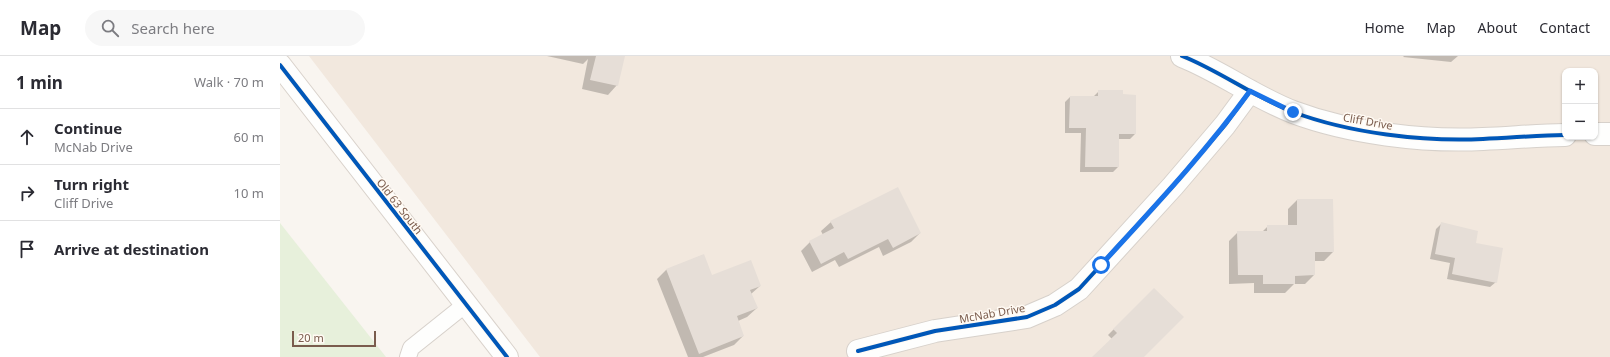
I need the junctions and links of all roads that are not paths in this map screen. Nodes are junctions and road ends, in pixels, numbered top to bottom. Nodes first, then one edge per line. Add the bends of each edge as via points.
1 (1182, 56) edge
2 (280, 65) edge
3 (1250, 91) junction
4 (1598, 134) edge
5 (1610, 134) edge
6 (1562, 135) edge
7 (466, 304) junction
8 (858, 351) dead end
9 (408, 357) edge
10 (507, 357) edge

1 - 3 street, Cliff Drive
2 - 7 street, Old 63 South
3 - 6 street, Cliff Drive via 1293,112 1332,124 1374,132 1435,140
3 - 8 street, McNab Drive via 1173,186 1079,288 1055,305 1027,317 935,331
4 - 5 street
7 - 9 lane via 411,348
7 - 10 street, Old 63 South

